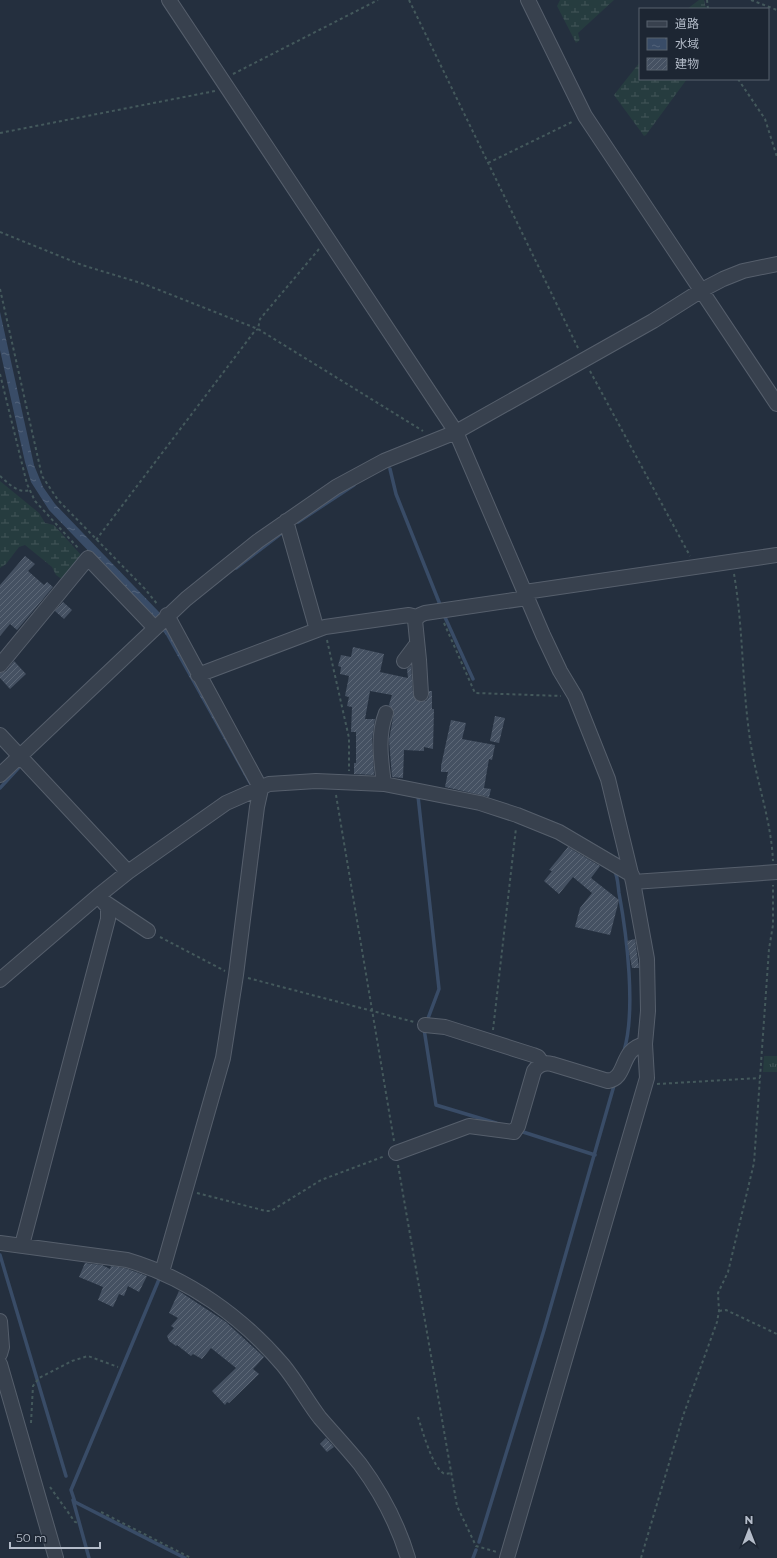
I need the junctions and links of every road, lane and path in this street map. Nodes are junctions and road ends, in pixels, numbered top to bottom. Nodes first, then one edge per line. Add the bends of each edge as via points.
1 (169, 0) edge
2 (378, 0) edge
3 (409, 0) edge
4 (528, 0) edge
5 (751, 0) edge
6 (777, 10) edge
7 (739, 80) edge
8 (225, 84) junction
9 (585, 116) junction
10 (0, 133) edge
11 (777, 157) edge
12 (488, 163) junction
13 (0, 232) edge
14 (327, 239) junction
15 (777, 264) edge
16 (0, 289) edge
17 (702, 290) junction
18 (258, 329) junction
19 (584, 360) junction
20 (0, 374) edge
21 (777, 404) edge
22 (456, 432) junction
23 (434, 441) junction
24 (0, 476) edge
25 (30, 490) junction
26 (286, 521) junction
27 (96, 540) junction
28 (777, 555) edge
29 (88, 558) junction
30 (732, 561) junction
31 (693, 567) junction
32 (526, 595) junction
33 (438, 611) junction
34 (415, 620) junction
35 (160, 621) junction
36 (321, 628) junction
37 (416, 645) junction
38 (404, 661) dead end
39 (0, 665) edge
40 (198, 675) junction
41 (421, 694) dead end
42 (575, 696) junction
43 (386, 713) dead end
44 (0, 735) edge
45 (20, 756) junction
46 (0, 775) edge
47 (334, 781) junction
48 (349, 782) junction
49 (384, 784) junction
50 (261, 790) junction
51 (517, 815) junction
52 (128, 872) junction
53 (775, 873) edge
54 (632, 879) junction
55 (102, 900) junction
56 (148, 931) joint
57 (232, 974) junction
58 (0, 980) edge
59 (372, 1012) junction
60 (424, 1025) joint
61 (490, 1041) junction
62 (645, 1044) junction
63 (543, 1064) junction
64 (760, 1078) junction
65 (646, 1085) junction
66 (396, 1153) junction
67 (186, 1190) junction
68 (0, 1243) edge
69 (22, 1245) junction
70 (162, 1272) junction
71 (720, 1311) junction
72 (0, 1321) edge
73 (777, 1334) edge
74 (0, 1354) edge
75 (0, 1364) edge
76 (118, 1367) dead end
77 (36, 1380) dead end
78 (418, 1417) dead end
79 (452, 1473) junction
80 (46, 1483) dead end
81 (101, 1512) dead end
82 (80, 1523) dead end
83 (507, 1556) edge
84 (56, 1558) edge
85 (191, 1558) edge
86 (408, 1558) edge
87 (641, 1558) edge

1 - 8 street
2 - 8 path
3 - 12 path
4 - 9 street
5 - 6 path
7 - 11 path via 765,119
8 - 10 path
8 - 14 street
9 - 12 path
9 - 17 street
12 - 19 path
13 - 18 path via 82,266 144,284
14 - 18 path via 260,319
14 - 22 street
15 - 17 street via 743,271
16 - 27 path via 42,476 58,500
17 - 19 street
17 - 21 street
18 - 23 path via 428,434
18 - 27 path
19 - 22 street
19 - 31 path via 690,555
20 - 25 path
22 - 23 street
22 - 32 street
23 - 26 street via 361,473
24 - 25 path via 23,492
25 - 29 path via 35,501
26 - 35 street via 214,575
26 - 36 street
27 - 35 path via 145,589
28 - 30 street
29 - 35 street
29 - 39 street
30 - 31 street
30 - 53 path via 738,598 748,730 756,777 769,826
31 - 32 street
32 - 33 street
32 - 42 street via 554,660
33 - 34 street via 420,615
33 - 42 path via 475,693
34 - 36 street via 409,615
34 - 37 street
35 - 40 street
35 - 45 street
36 - 40 street
36 - 48 path via 349,738
37 - 38 street
37 - 41 street via 420,660
40 - 50 street
42 - 54 street via 608,779
43 - 49 street via 381,726
44 - 45 street
45 - 46 street
45 - 52 street
47 - 48 street
47 - 50 street via 269,784
47 - 59 path
48 - 49 street
49 - 51 street via 480,803
50 - 52 street via 226,803
50 - 57 street
51 - 54 street via 560,832
51 - 61 path via 494,1026
52 - 55 street
53 - 54 street
53 - 64 path
54 - 62 street via 646,959 648,1011
55 - 56 street
55 - 58 street
55 - 69 street via 109,911 108,919
56 - 57 path
57 - 59 path
57 - 67 street via 223,1058
59 - 60 path
59 - 66 path
60 - 61 street via 444,1027
61 - 63 street via 538,1057
62 - 63 street via 636,1045 631,1050 618,1074 608,1081 552,1064
62 - 65 street
63 - 66 street via 534,1071 515,1131 469,1126
64 - 65 path
64 - 71 path via 754,1163 728,1272 718,1293
65 - 83 street
66 - 67 path via 321,1180 271,1211
66 - 79 path
67 - 70 street
68 - 69 street
69 - 70 street via 127,1260
70 - 86 street via 240,1321 284,1366 320,1417 360,1464 389,1511
71 - 73 path via 726,1310
71 - 87 path via 683,1416
72 - 74 street
75 - 84 street
76 - 77 path via 88,1356 72,1361
78 - 79 path via 439,1470 445,1474
79 - 83 path via 457,1506 475,1544
80 - 82 path via 77,1523
81 - 85 path

